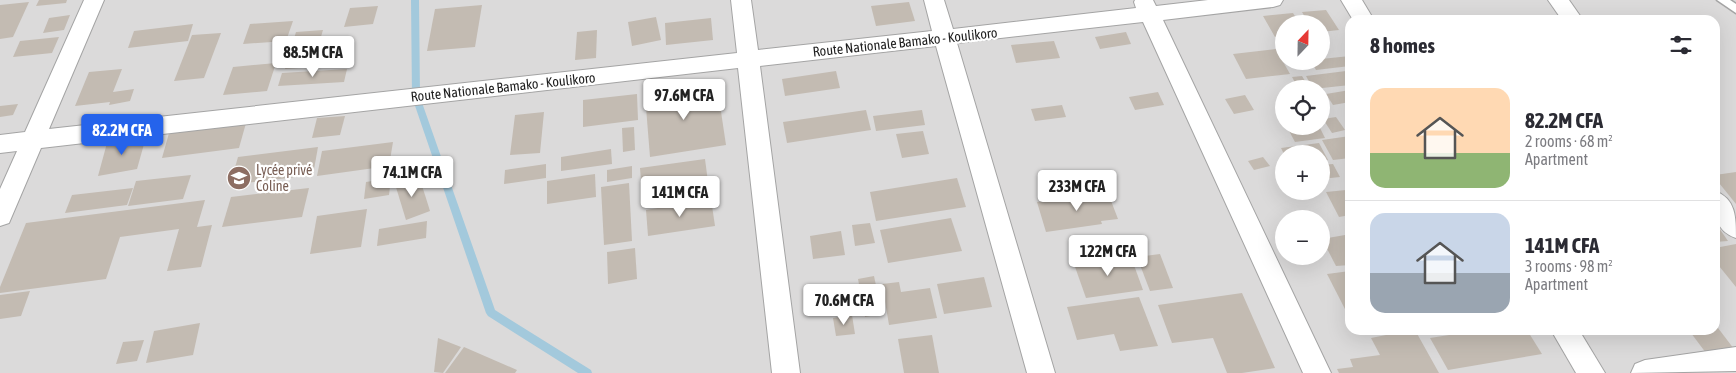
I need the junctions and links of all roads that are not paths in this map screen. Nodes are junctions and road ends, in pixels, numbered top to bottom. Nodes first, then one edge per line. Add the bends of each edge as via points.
1 (94, 0) edge
2 (741, 0) edge
3 (934, 0) edge
4 (1273, 0) edge
5 (1351, 0) edge
6 (1558, 0) edge
7 (1722, 0) edge
8 (1147, 7) edge
9 (1736, 9) edge
10 (1361, 15) edge
11 (1570, 15) edge
12 (945, 37) junction
13 (748, 60) junction
14 (33, 140) junction
15 (0, 144) edge
16 (1720, 207) edge
17 (0, 216) edge
18 (1736, 228) edge
19 (1567, 335) edge
20 (1736, 359) edge
21 (786, 373) edge
22 (1041, 373) edge
23 (1318, 373) edge
24 (1591, 373) edge
25 (1645, 373) edge

1 - 14 street
2 - 13 street
3 - 12 street
4 - 8 street, Route Nationale Bamako - Koulikoro
5 - 10 street
6 - 11 street
7 - 9 lane
8 - 12 street, Route Nationale Bamako - Koulikoro
8 - 23 street
12 - 13 street, Route Nationale Bamako - Koulikoro
12 - 22 street
13 - 14 street, Route Nationale Bamako - Koulikoro
13 - 21 street
14 - 15 street, Route Nationale Bamako - Koulikoro
14 - 17 street
16 - 18 street
19 - 24 street
20 - 25 street

